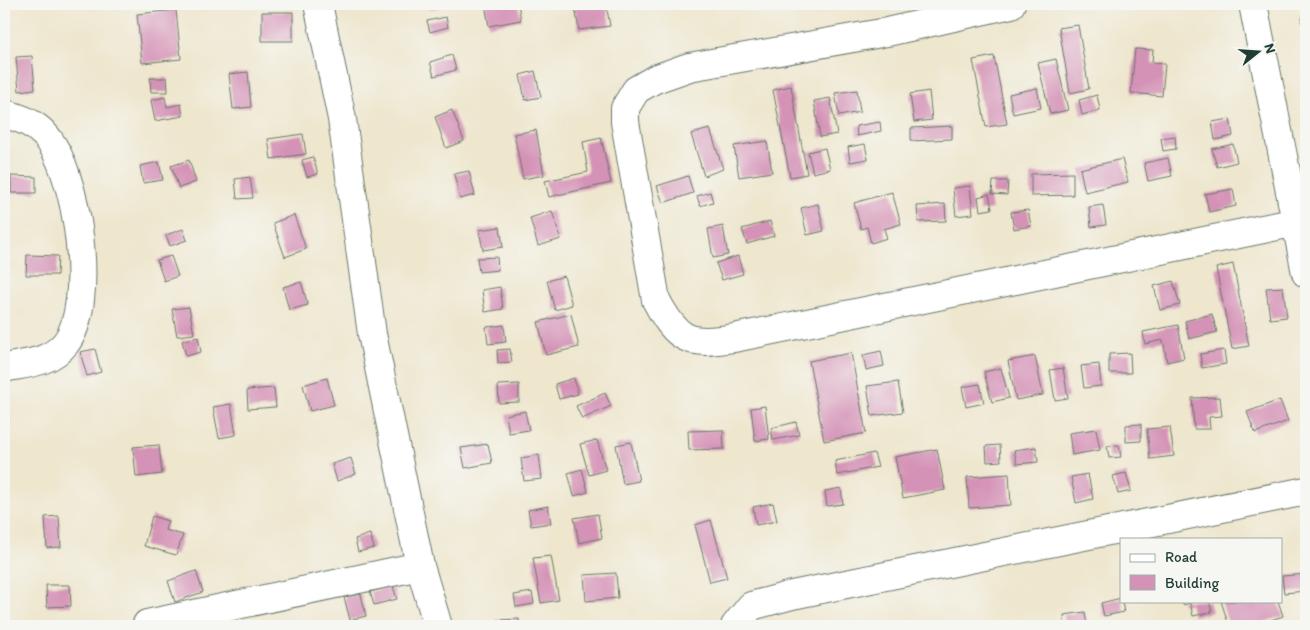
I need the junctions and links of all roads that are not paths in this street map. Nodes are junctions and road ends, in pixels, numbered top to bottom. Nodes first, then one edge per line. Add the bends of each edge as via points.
1 (318, 4) edge
2 (1011, 4) edge
3 (1254, 4) edge
4 (4, 114) edge
5 (1297, 222) junction
6 (1306, 273) edge
7 (4, 368) edge
8 (1306, 491) edge
9 (420, 566) junction
10 (143, 626) edge
11 (438, 626) edge
12 (735, 626) edge

1 - 9 street via 342,119 372,334
2 - 5 street via 887,32 689,66 655,78 636,90 624,108 625,122 656,300 668,322 686,339 705,343
3 - 5 street
4 - 7 street via 21,118 44,133 59,155 75,204 82,294 77,323 66,344 48,359
5 - 6 street
8 - 12 street via 792,595 751,606
9 - 10 street
9 - 11 street

